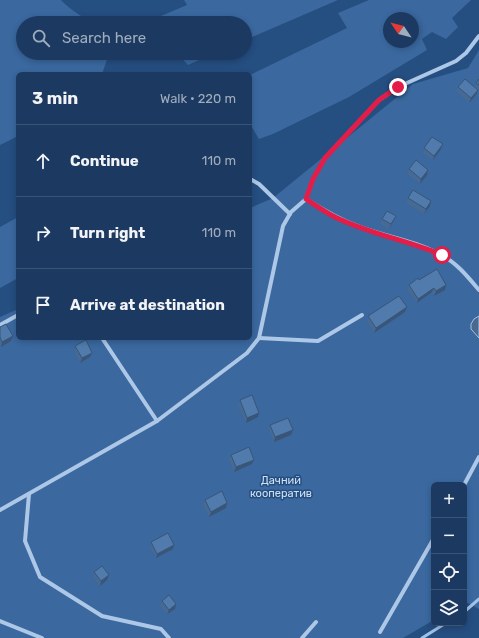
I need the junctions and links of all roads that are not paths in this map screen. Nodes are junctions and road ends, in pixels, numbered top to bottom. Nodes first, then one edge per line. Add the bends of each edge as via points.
1 (479, 36) edge
2 (252, 180) edge
3 (306, 199) junction
4 (290, 214) junction
5 (479, 290) edge
6 (362, 315) dead end
7 (16, 316) edge
8 (0, 325) edge
9 (259, 338) junction
10 (103, 340) edge
11 (157, 421) junction
12 (479, 457) edge
13 (466, 482) edge
14 (29, 494) junction
15 (0, 510) edge
16 (431, 543) edge
17 (0, 621) edge
18 (316, 622) dead end
19 (380, 632) dead end
20 (42, 638) edge
21 (169, 638) edge
22 (302, 638) edge

1 - 3 street via 456,62 398,87 379,100 325,158 313,179
2 - 4 street
3 - 4 street
3 - 5 street via 334,217 353,225 442,255 461,269
4 - 9 street via 278,242
6 - 9 street via 318,341
7 - 8 street
9 - 11 street via 246,353
10 - 11 street
11 - 14 street
12 - 13 street
14 - 15 street
14 - 21 street via 25,541 40,577 102,616 161,629
16 - 19 street
17 - 20 street
18 - 22 street

